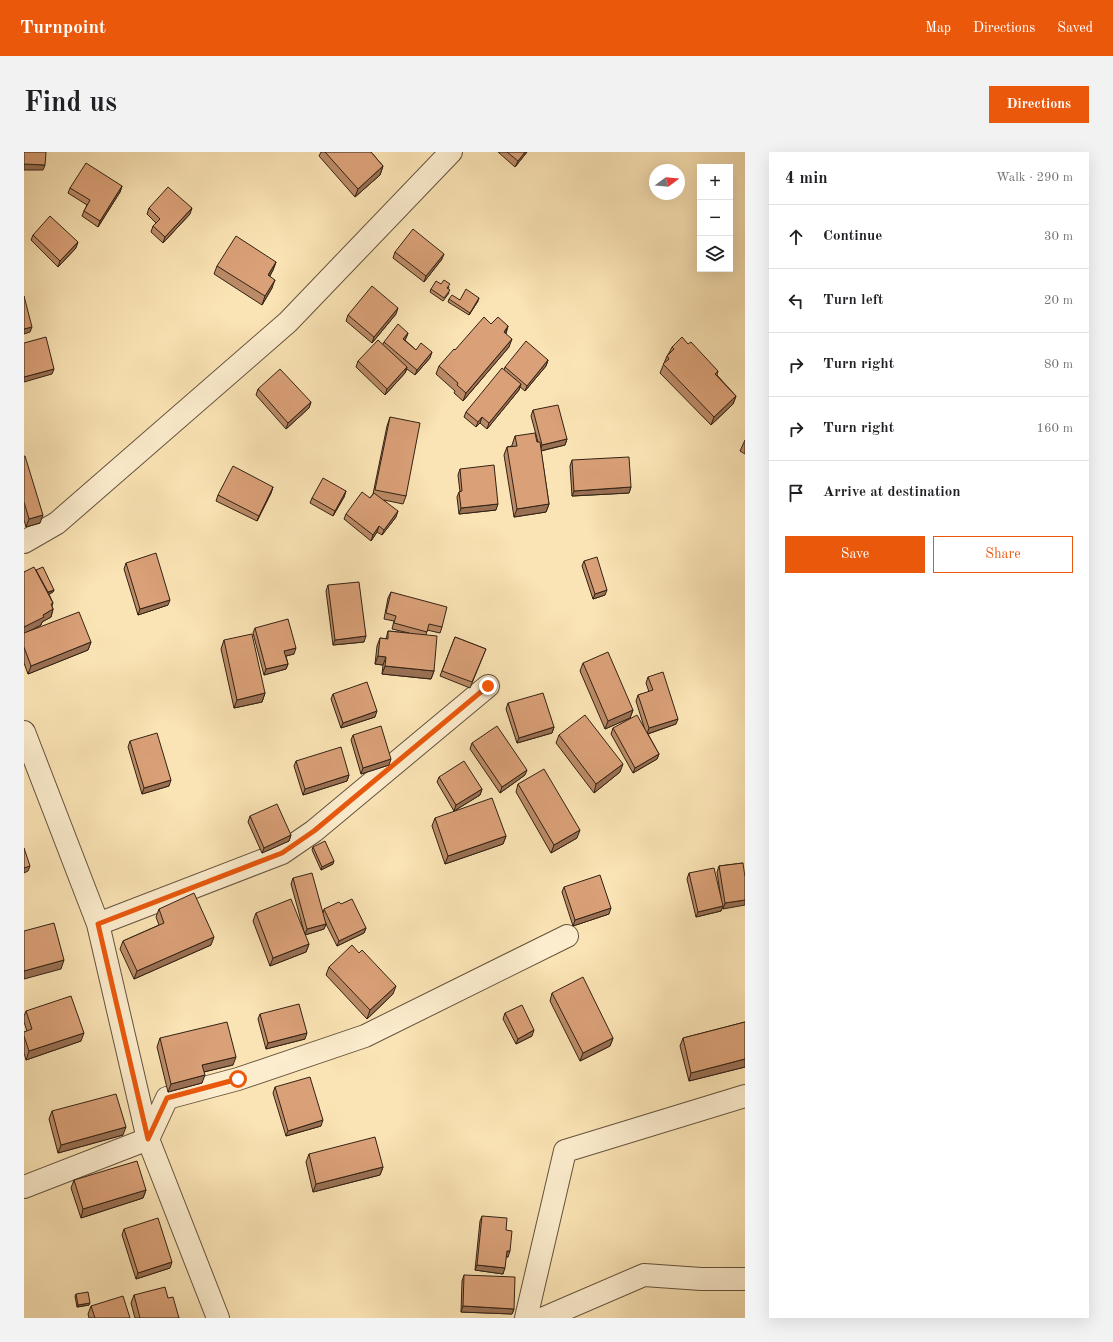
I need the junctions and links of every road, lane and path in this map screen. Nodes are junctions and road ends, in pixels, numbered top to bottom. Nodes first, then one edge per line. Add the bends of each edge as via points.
1 (452, 152) edge
2 (24, 542) edge
3 (488, 686) dead end
4 (24, 732) edge
5 (98, 924) junction
6 (567, 936) dead end
7 (745, 1096) edge
8 (148, 1139) junction
9 (24, 1187) edge
10 (745, 1279) edge
11 (218, 1318) edge
12 (526, 1318) edge
13 (544, 1318) edge

1 - 2 street via 288,322 57,523
3 - 5 street via 314,831 282,853
4 - 5 street
5 - 8 street
6 - 8 street via 365,1036 238,1079 167,1098
7 - 12 street via 565,1150
8 - 9 street
8 - 11 street
10 - 13 street via 644,1275

